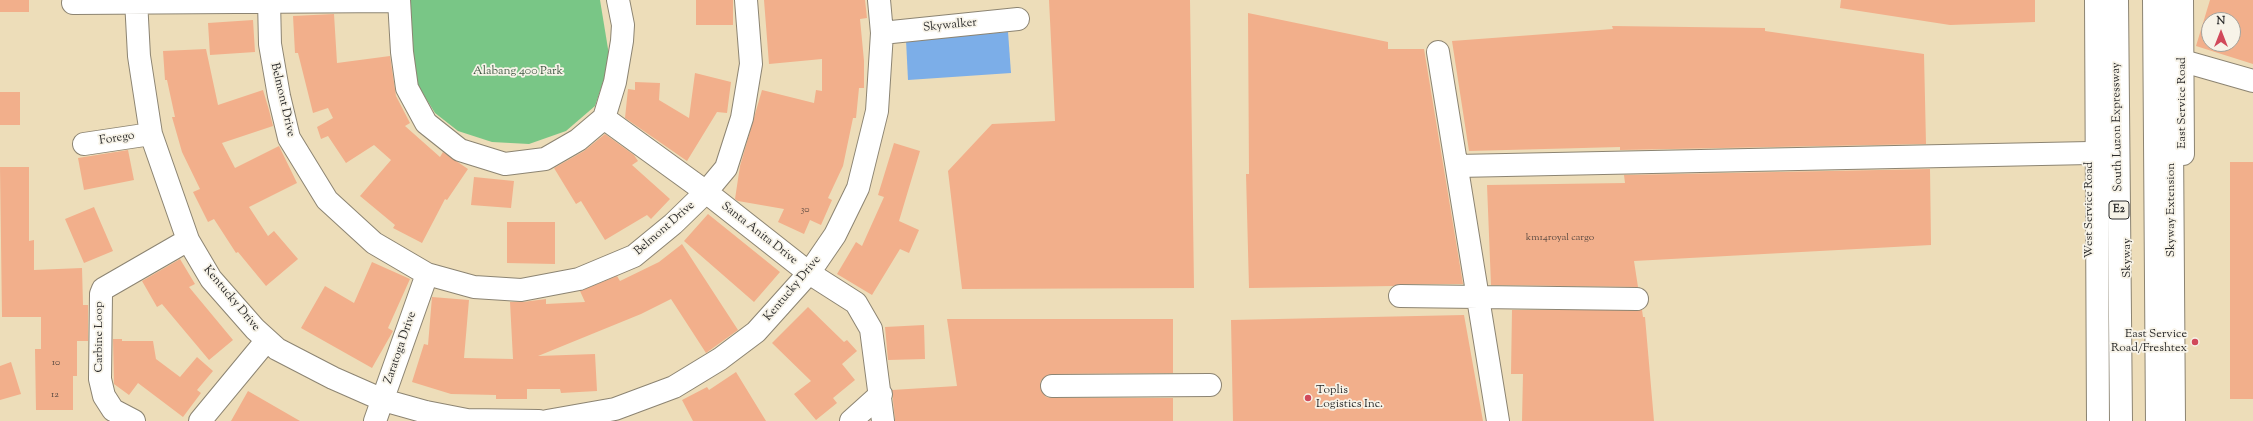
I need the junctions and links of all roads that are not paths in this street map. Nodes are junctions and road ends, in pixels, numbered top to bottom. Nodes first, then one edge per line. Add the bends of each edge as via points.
1 (618, 0) edge
2 (746, 0) edge
3 (879, 0) edge
4 (2088, 0) edge
5 (2096, 0) edge
6 (2117, 0) edge
7 (2126, 0) edge
8 (2140, 0) edge
9 (2154, 0) edge
10 (2171, 0) edge
11 (2182, 0) edge
12 (269, 1) edge
13 (399, 1) edge
14 (136, 2) edge
15 (73, 4) dead end
16 (1018, 19) dead end
17 (882, 33) junction
18 (1438, 52) dead end
19 (2183, 61) junction
20 (2253, 81) edge
21 (604, 118) junction
22 (151, 134) junction
23 (84, 144) dead end
24 (2090, 153) junction
25 (1457, 166) junction
26 (706, 192) junction
27 (188, 240) junction
28 (809, 273) junction
29 (427, 274) junction
30 (1400, 296) dead end
31 (1479, 297) junction
32 (1637, 299) dead end
33 (266, 340) junction
34 (1210, 385) dead end
35 (1052, 386) dead end
36 (881, 394) junction
37 (383, 400) junction
38 (134, 421) edge
39 (200, 421) edge
40 (375, 421) edge
41 (538, 421) edge
42 (547, 421) edge
43 (851, 421) edge
44 (883, 421) edge
45 (1498, 421) edge
46 (2092, 421) edge
47 (2098, 421) edge
48 (2121, 421) edge
49 (2129, 421) edge
50 (2142, 421) edge
51 (2157, 421) edge
52 (2174, 421) edge
53 (2182, 421) edge

1 - 21 main road via 623,25 622,41 615,82
2 - 26 main road, Belmont Drive via 751,64 742,118 726,168
3 - 17 main road, Kentucky Drive
4 - 24 main road, West Service Road
5 - 47 main road, E2
6 - 48 main road, South Luzon Expressway / E2
7 - 49 main road, Skyway / E2
8 - 50 main road, Skyway / E2
9 - 51 main road
10 - 52 main road, Skyway Extension
11 - 19 main road, East Service Road
12 - 13 main road
12 - 14 main road
12 - 29 main road, Belmont Drive via 270,44 279,96 289,138 304,164 327,200 374,243
13 - 21 main road via 407,88 426,122 460,150 505,164 544,159 578,140
14 - 15 main road
14 - 22 main road, Kentucky Drive via 139,56
16 - 17 main road, Skywalker
17 - 28 main road, Kentucky Drive via 877,111 858,188 835,235
18 - 25 main road
19 - 20 main road
19 - 53 main road, East Service Road
21 - 26 main road, Santa Anita Drive
22 - 23 main road, Forego
22 - 27 main road, Kentucky Drive
24 - 25 main road
24 - 46 main road, West Service Road
25 - 31 main road
26 - 28 main road, Santa Anita Drive
26 - 29 main road, Belmont Drive via 634,256 579,279 521,290 474,287
27 - 33 main road, Kentucky Drive via 199,261 223,294
27 - 38 main road, Carbine Loop via 103,289 101,294 100,379 104,396 113,410
28 - 36 main road, Santa Anita Drive via 856,303 871,329
28 - 42 main road, Kentucky Drive via 756,332 720,359 674,387 616,409
29 - 37 main road, Zaratoga Drive
30 - 31 main road
31 - 32 main road
31 - 45 main road
33 - 37 main road, Kentucky Drive via 277,349 333,378
33 - 39 main road
34 - 35 main road
36 - 43 main road
36 - 44 main road, Santa Anita Drive
37 - 40 main road, Zaratoga Drive
37 - 41 main road, Kentucky Drive via 467,420

